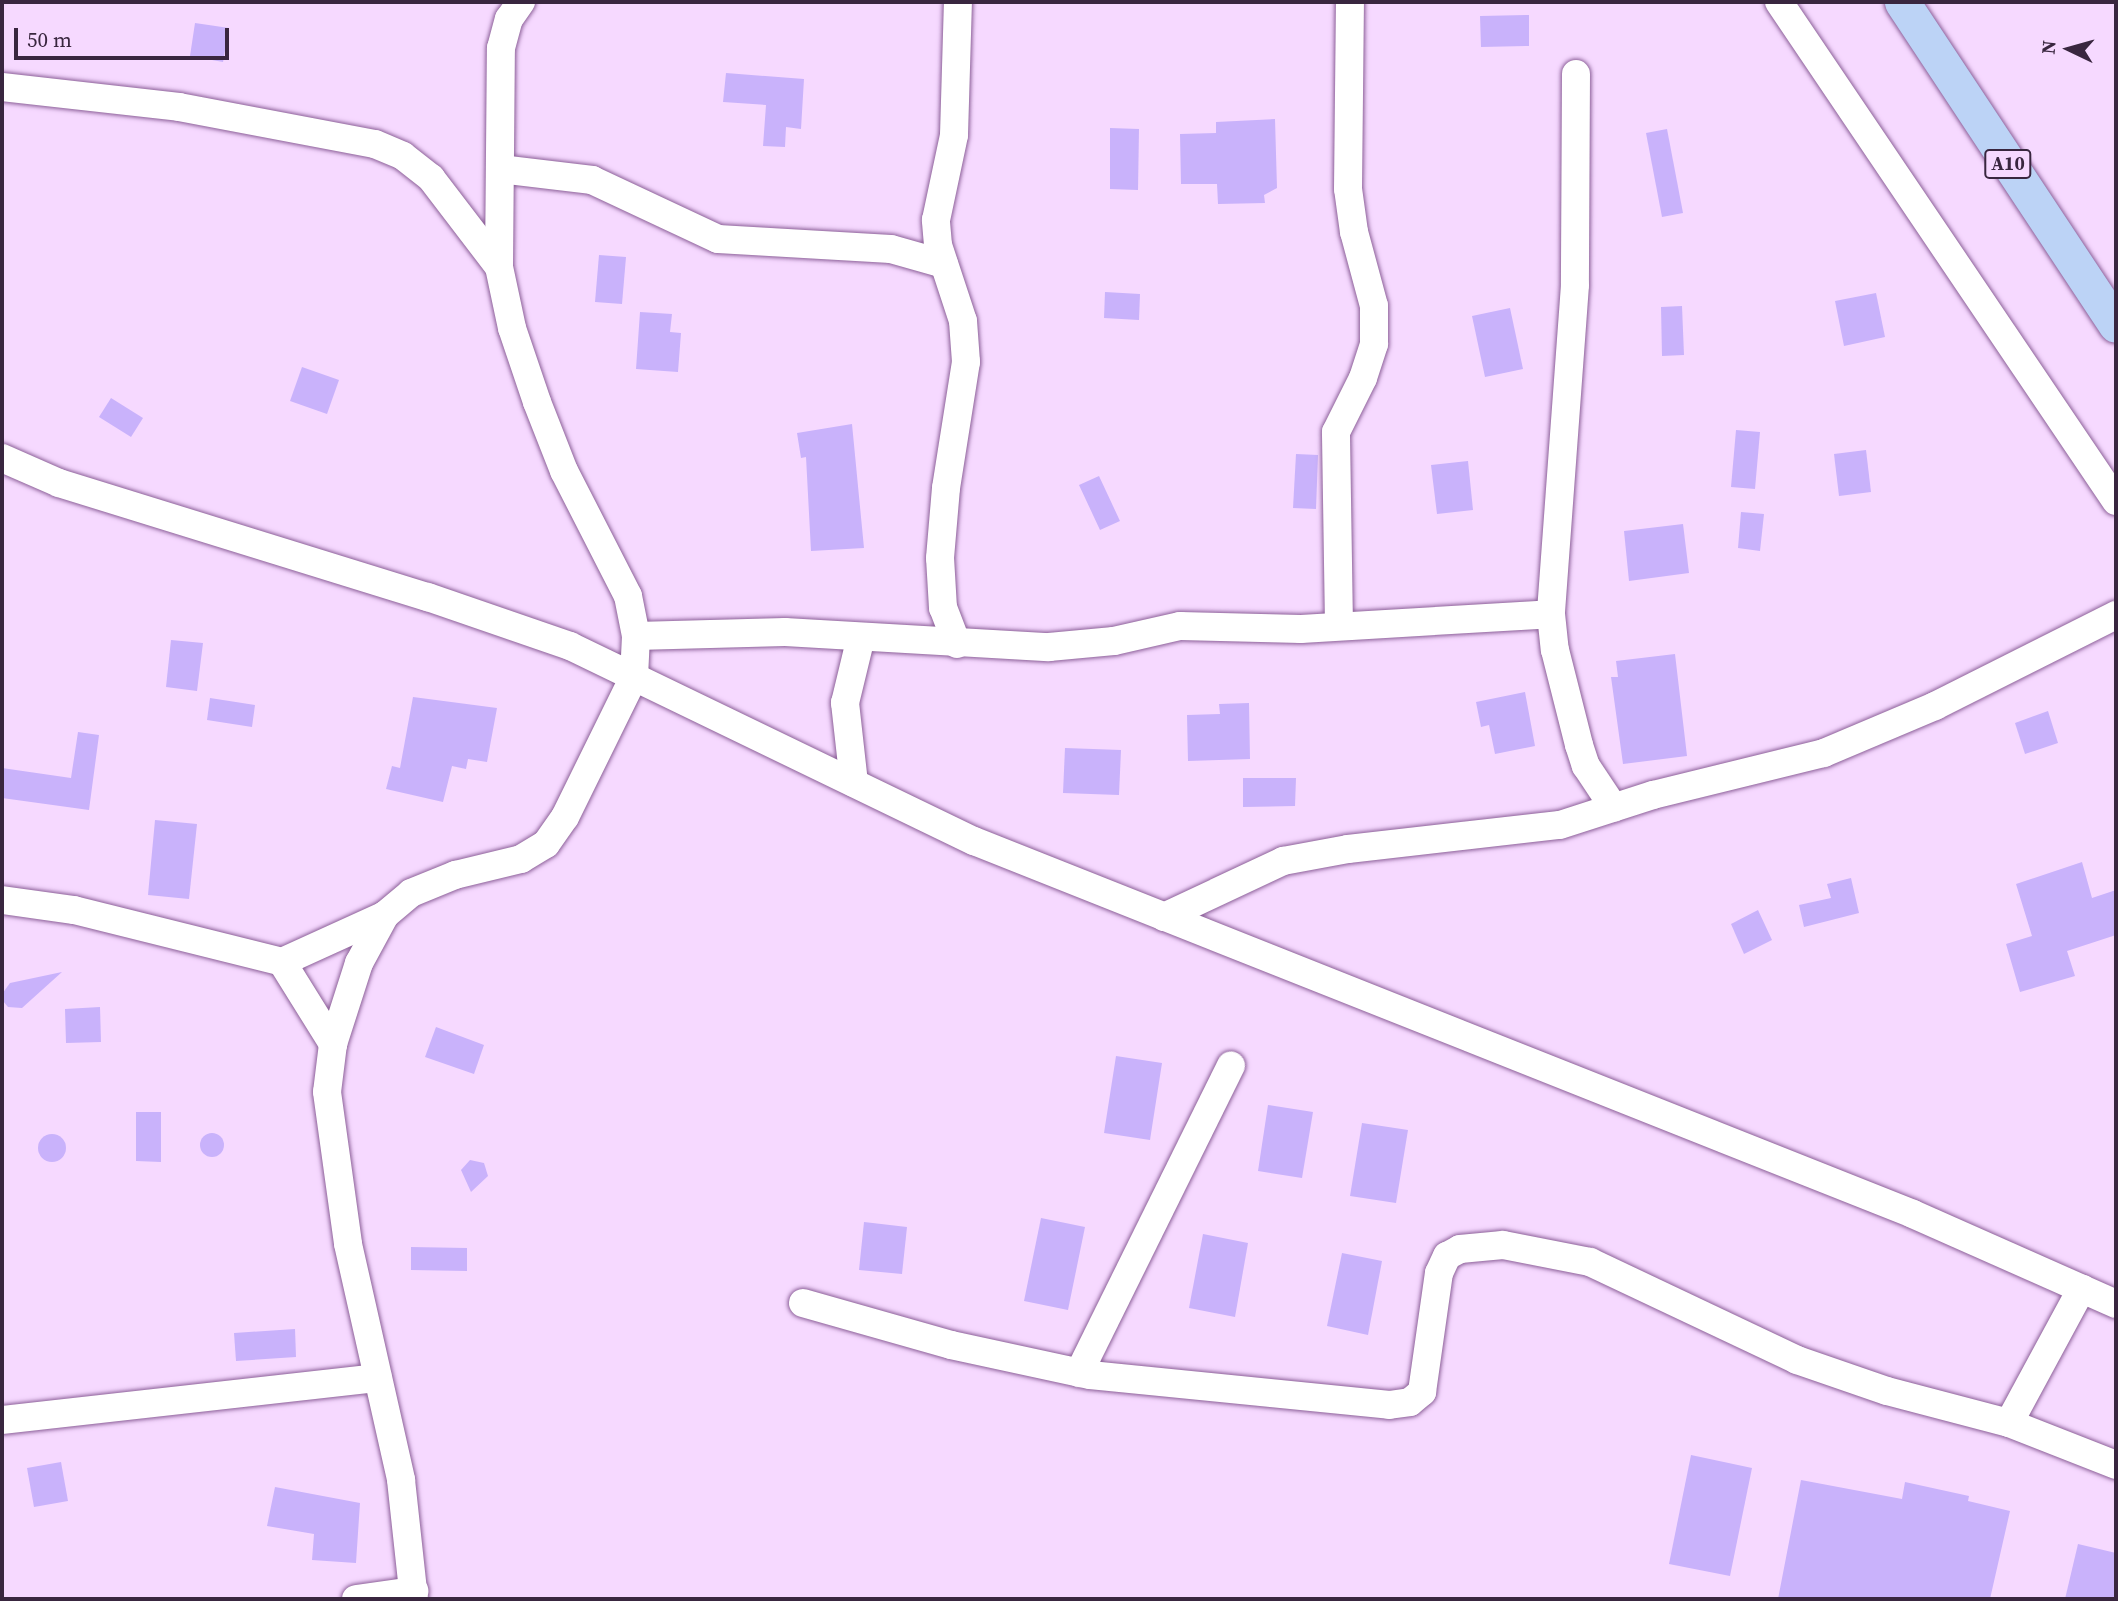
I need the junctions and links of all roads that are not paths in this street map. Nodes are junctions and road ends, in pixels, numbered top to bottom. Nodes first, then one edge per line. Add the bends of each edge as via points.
1 (521, 2) edge
2 (958, 2) edge
3 (1350, 2) edge
4 (1779, 2) edge
5 (1902, 2) edge
6 (1576, 74) dead end
7 (2, 87) edge
8 (499, 169) junction
9 (944, 264) junction
10 (499, 267) junction
11 (2116, 325) edge
12 (2, 458) edge
13 (2116, 501) edge
14 (1551, 614) junction
15 (2116, 615) edge
16 (1339, 626) junction
17 (636, 636) junction
18 (860, 637) junction
19 (957, 644) junction
20 (634, 677) junction
21 (854, 783) junction
22 (1614, 808) junction
23 (2, 900) edge
24 (385, 915) junction
25 (1164, 917) junction
26 (282, 962) junction
27 (333, 1044) junction
28 (1231, 1065) dead end
29 (2082, 1288) junction
30 (803, 1303) dead end
31 (2116, 1304) edge
32 (1079, 1373) junction
33 (378, 1378) junction
34 (2, 1420) edge
35 (2009, 1423) junction
36 (2116, 1465) edge
37 (414, 1595) edge
38 (356, 1599) edge

1 - 8 street via 509,19 501,48
2 - 9 street via 954,135 936,220
3 - 16 street via 1348,189 1374,306 1370,355 1336,432
4 - 13 street
5 - 11 main road, A10
6 - 14 street via 1575,285
7 - 10 street via 167,105 375,144 403,156 431,178
8 - 9 street via 592,180 718,239 891,249
8 - 10 street
9 - 19 street via 962,321 966,362 940,558 943,608
10 - 17 street via 512,328 537,402 564,471 628,596
12 - 20 street via 59,483 441,601 570,646
14 - 16 street
14 - 22 street via 1555,650 1579,745 1586,766
15 - 22 street via 1855,742
16 - 19 street via 1180,626 1083,644
17 - 18 street via 785,632
17 - 20 street
18 - 19 street
18 - 21 street via 845,703
20 - 21 street
20 - 24 street via 565,817 546,844 521,859 455,875 411,893
21 - 25 street via 974,841
22 - 25 street via 1549,827 1348,849 1283,861
23 - 26 street via 74,910
24 - 26 street
24 - 27 street via 359,962
25 - 29 street via 1913,1214
26 - 27 street
27 - 33 street via 327,1092 333,1155
28 - 32 street
29 - 31 street
29 - 35 street
30 - 32 street via 951,1345
32 - 35 street via 1390,1405 1410,1402 1422,1392 1427,1373 1439,1273 1447,1256 1460,1249 1503,1245 1590,1262 1797,1360 1886,1391
33 - 34 street
33 - 37 street via 401,1480
35 - 36 street
37 - 38 street

